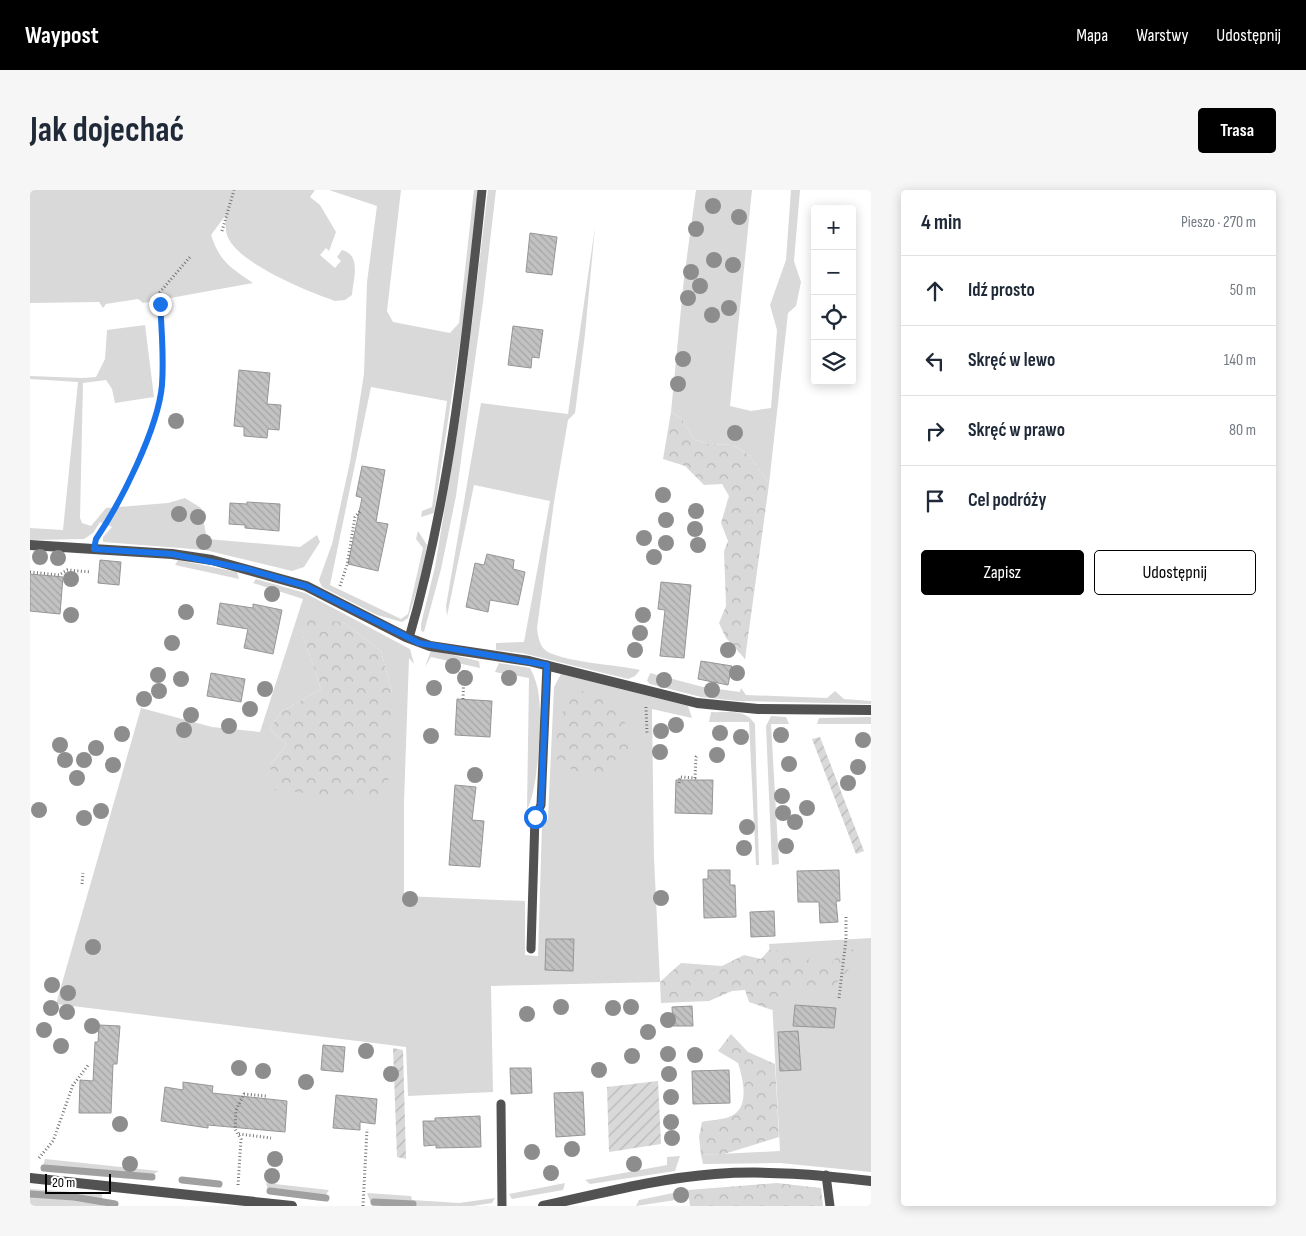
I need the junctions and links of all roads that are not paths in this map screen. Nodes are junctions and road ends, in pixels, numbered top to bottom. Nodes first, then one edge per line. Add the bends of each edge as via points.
1 (482, 190) edge
2 (30, 545) edge
3 (410, 638) junction
4 (547, 665) junction
5 (871, 710) edge
6 (531, 949) dead end
7 (500, 1104) dead end
8 (826, 1175) junction
9 (30, 1178) edge
10 (871, 1181) edge
11 (292, 1206) edge
12 (502, 1206) edge
13 (543, 1206) edge
14 (830, 1206) edge

1 - 3 lane via 448,458 432,555
2 - 3 street via 172,554 247,569 306,586
3 - 4 street via 430,646
4 - 5 street via 723,707
4 - 6 lane via 541,805 535,817
7 - 12 lane
8 - 10 street
8 - 13 street via 714,1174
8 - 14 lane
9 - 11 street

